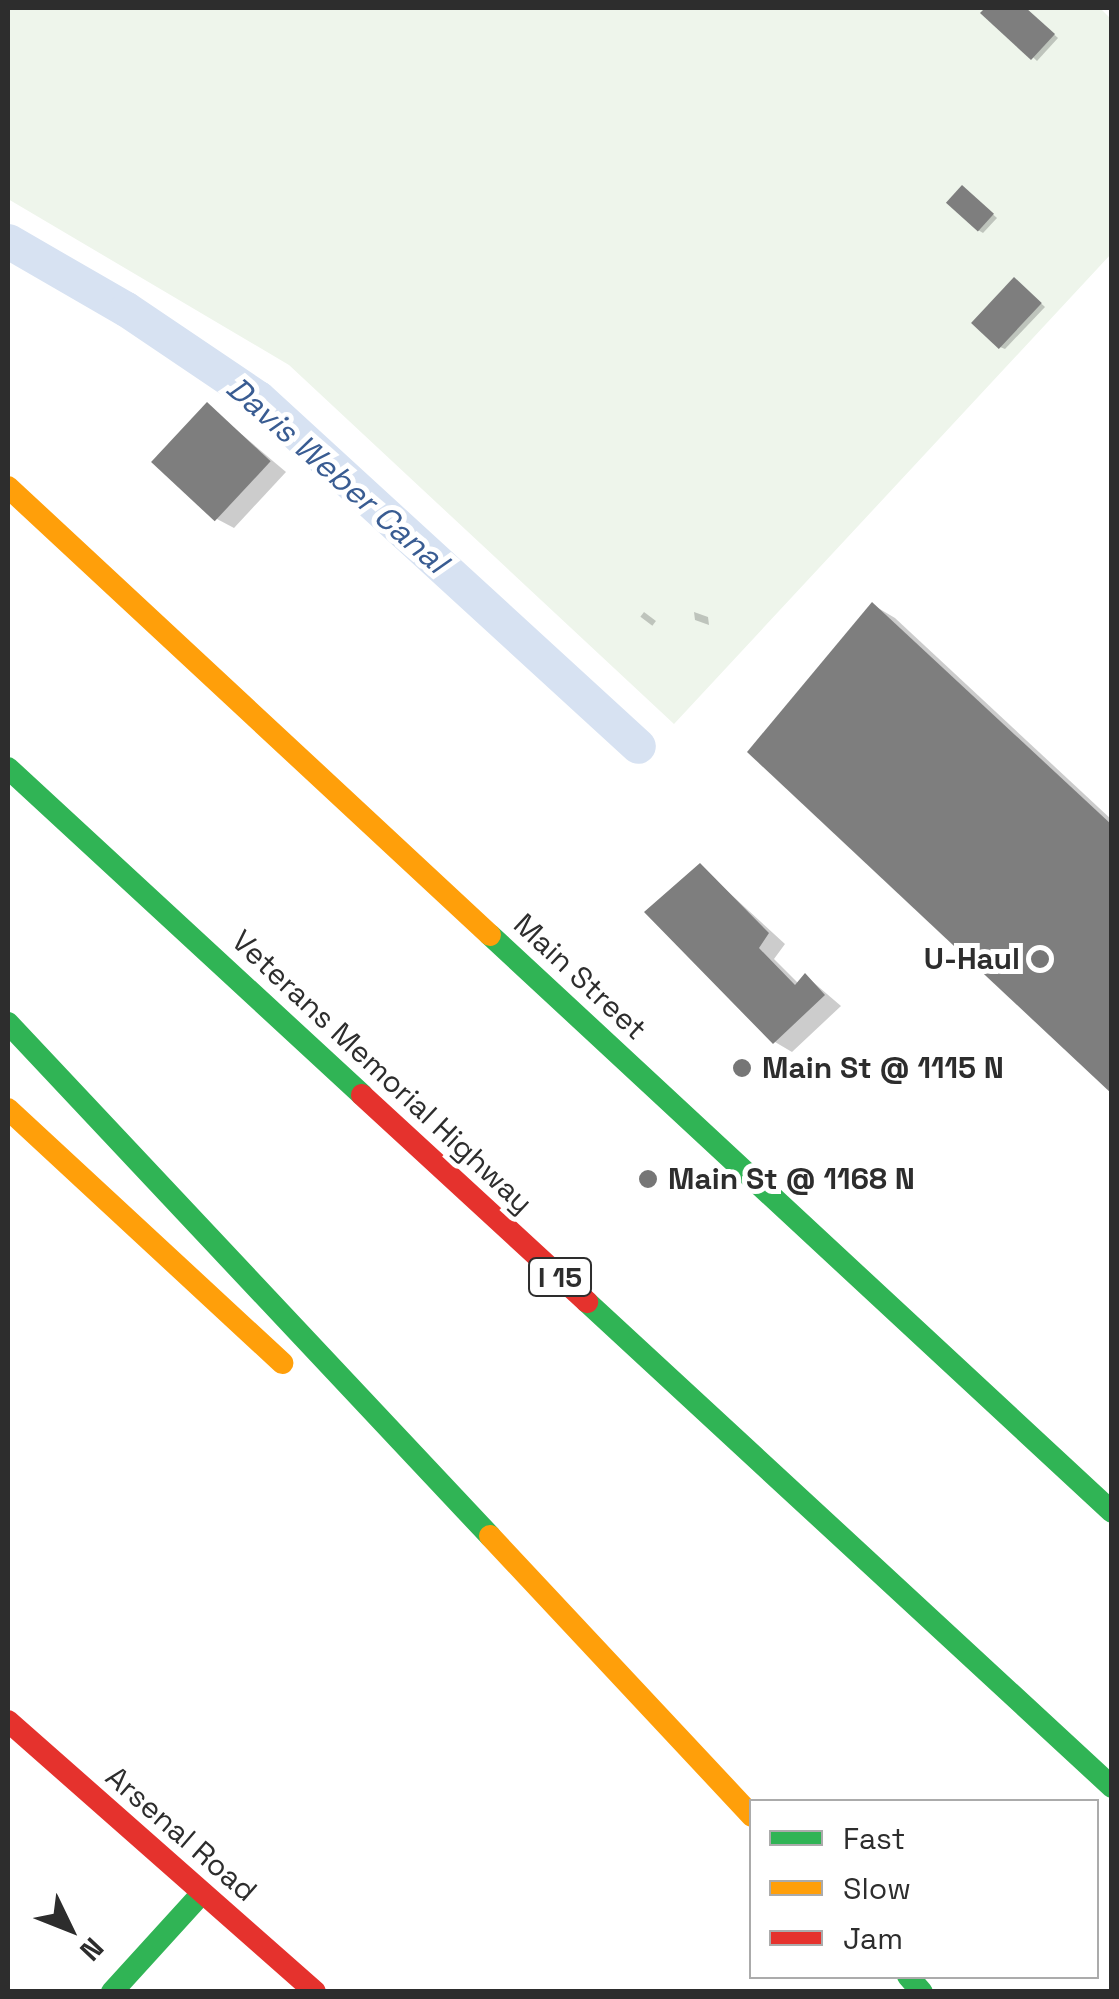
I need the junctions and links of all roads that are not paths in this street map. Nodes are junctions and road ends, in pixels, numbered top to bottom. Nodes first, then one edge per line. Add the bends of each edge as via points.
1 (8, 487) edge
2 (8, 768) edge
3 (8, 1023) edge
4 (8, 1109) edge
5 (299, 1379) dead end
6 (371, 1446) dead end
7 (1112, 1512) edge
8 (588, 1648) junction
9 (8, 1720) edge
10 (1112, 1787) edge
11 (749, 1813) edge
12 (202, 1893) junction
13 (112, 1992) edge
14 (314, 1992) edge

1 - 7 main road, Main Street
2 - 10 main road, Veterans Memorial Highway / I 15
3 - 8 main road
4 - 5 main road
6 - 8 main road
8 - 11 main road
9 - 12 main road, Arsenal Road
12 - 13 main road
12 - 14 main road, Arsenal Road

